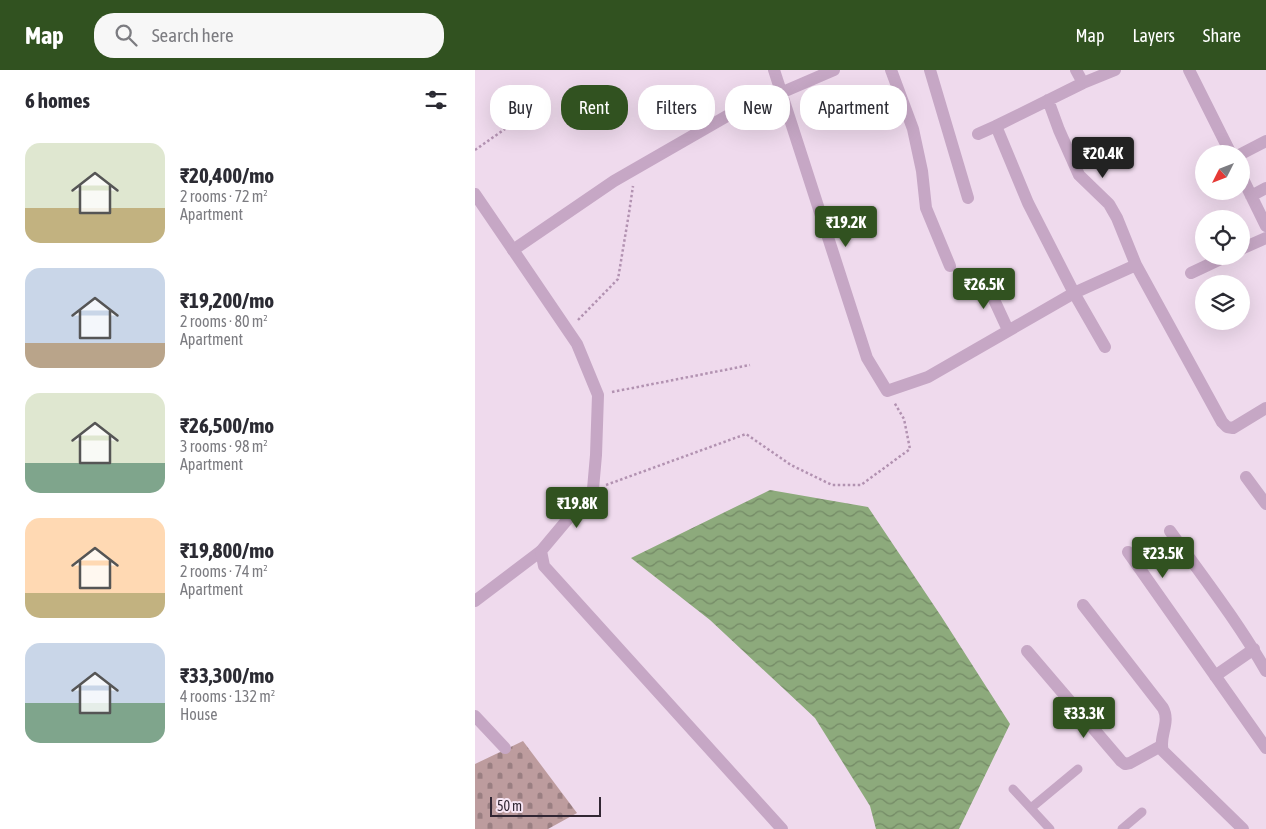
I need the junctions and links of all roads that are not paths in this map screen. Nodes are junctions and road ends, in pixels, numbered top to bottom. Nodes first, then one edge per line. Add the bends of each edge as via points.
1 (774, 70) edge
2 (834, 70) edge
3 (891, 70) edge
4 (930, 70) edge
5 (1077, 70) edge
6 (1115, 70) edge
7 (1189, 70) edge
8 (1083, 83) junction
9 (779, 85) edge
10 (790, 89) edge
11 (1048, 100) junction
12 (725, 117) edge
13 (790, 117) edge
14 (996, 126) junction
15 (978, 134) dead end
16 (1266, 141) edge
17 (1226, 145) edge
18 (1250, 149) edge
19 (1266, 188) edge
20 (475, 194) edge
21 (1251, 196) joint
22 (969, 198) dead end
23 (1266, 226) edge
24 (1266, 238) edge
25 (1250, 245) edge
26 (513, 250) junction
27 (1135, 265) junction
28 (1208, 265) edge
29 (950, 266) dead end
30 (1191, 273) dead end
31 (984, 278) dead end
32 (1074, 293) junction
33 (1008, 330) junction
34 (1105, 347) dead end
35 (1266, 408) edge
36 (1246, 476) dead end
37 (1266, 504) edge
38 (1171, 531) dead end
39 (541, 551) junction
40 (1128, 552) dead end
41 (475, 601) edge
42 (1083, 605) dead end
43 (1254, 649) junction
44 (1027, 651) dead end
45 (1266, 671) edge
46 (1215, 676) junction
47 (475, 716) edge
48 (1161, 746) junction
49 (505, 748) dead end
50 (1266, 748) edge
51 (1078, 769) dead end
52 (1013, 789) dead end
53 (1031, 808) junction
54 (1142, 812) dead end
55 (782, 829) edge
56 (1051, 829) edge
57 (1122, 829) edge
58 (1243, 829) edge

1 - 9 street
2 - 10 street
3 - 29 street via 913,129 927,208
4 - 22 street
5 - 8 street
6 - 8 street
7 - 17 street
8 - 11 street
11 - 14 street
11 - 27 street via 1079,175 1109,204
12 - 26 street via 614,181
13 - 33 street via 867,358 887,391 928,377
14 - 15 street
14 - 32 street via 1028,204
16 - 18 street
19 - 21 street
20 - 26 street
21 - 23 street
24 - 25 street
26 - 39 street via 577,344 598,395 593,489
27 - 32 street
27 - 35 street via 1222,422 1233,428
28 - 30 street
31 - 33 street
32 - 33 street
32 - 34 street
36 - 37 street
38 - 43 street
39 - 41 street
39 - 55 street via 544,566
40 - 46 street
42 - 48 street via 1163,708 1167,719
43 - 45 street
43 - 46 street
44 - 48 street via 1125,764
46 - 50 street
47 - 49 street
48 - 58 street via 1168,757
51 - 53 lane
52 - 53 lane
53 - 56 lane
54 - 57 lane

